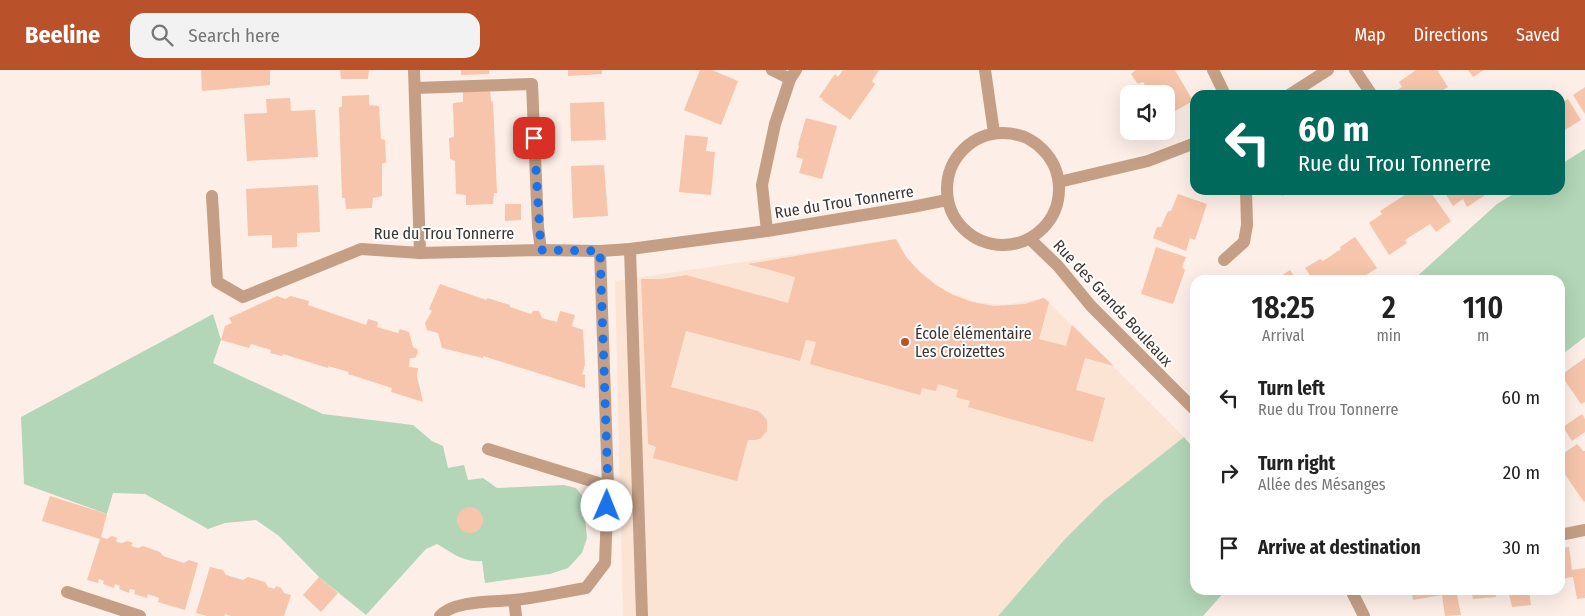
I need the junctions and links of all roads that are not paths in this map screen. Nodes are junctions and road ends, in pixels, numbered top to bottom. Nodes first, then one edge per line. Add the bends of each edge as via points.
1 (414, 70) edge
2 (772, 70) edge
3 (985, 70) edge
4 (1213, 70) edge
5 (1328, 70) edge
6 (1355, 70) edge
7 (793, 74) edge
8 (415, 88) junction
9 (1223, 90) edge
10 (1297, 90) edge
11 (1369, 90) edge
12 (994, 133) junction
13 (1190, 145) edge
14 (1058, 182) junction
15 (1246, 195) edge
16 (212, 196) dead end
17 (947, 200) junction
18 (767, 231) junction
19 (1030, 239) junction
20 (630, 249) junction
21 (541, 250) junction
22 (600, 251) junction
23 (420, 253) junction
24 (1224, 260) dead end
25 (1190, 405) edge
26 (488, 449) dead end
27 (608, 486) junction
28 (1585, 530) edge
29 (1565, 533) edge
30 (67, 592) dead end
31 (1354, 595) edge
32 (514, 600) junction
33 (140, 616) edge
34 (440, 616) edge
35 (516, 616) edge
36 (642, 616) edge
37 (1364, 616) edge

1 - 8 street
2 - 7 street
3 - 12 street
4 - 9 street
5 - 10 street
6 - 11 street
7 - 18 street via 775,124 762,185
8 - 21 street via 532,84
8 - 23 street
12 - 14 street via 1010,133 1028,139 1042,149 1053,164
12 - 17 street via 976,140 952,165 947,181
13 - 14 street via 1148,162
14 - 19 street via 1058,199 1053,215
15 - 24 street via 1244,242
16 - 23 street, Rue du Trou Tonnerre via 216,282 243,297 361,249
17 - 18 street, Rue du Trou Tonnerre
17 - 19 street via 953,216 978,240 995,245
18 - 20 street, Rue du Trou Tonnerre
19 - 25 street, Rue des Grands Bouleaux via 1058,266 1091,306
20 - 22 street, Rue du Trou Tonnerre
20 - 36 street
21 - 22 street, Rue du Trou Tonnerre
21 - 23 street, Rue du Trou Tonnerre
22 - 27 street
26 - 27 street
27 - 32 street via 605,562 586,588
28 - 29 street
30 - 33 street
31 - 37 street
32 - 34 street via 473,602
32 - 35 street

